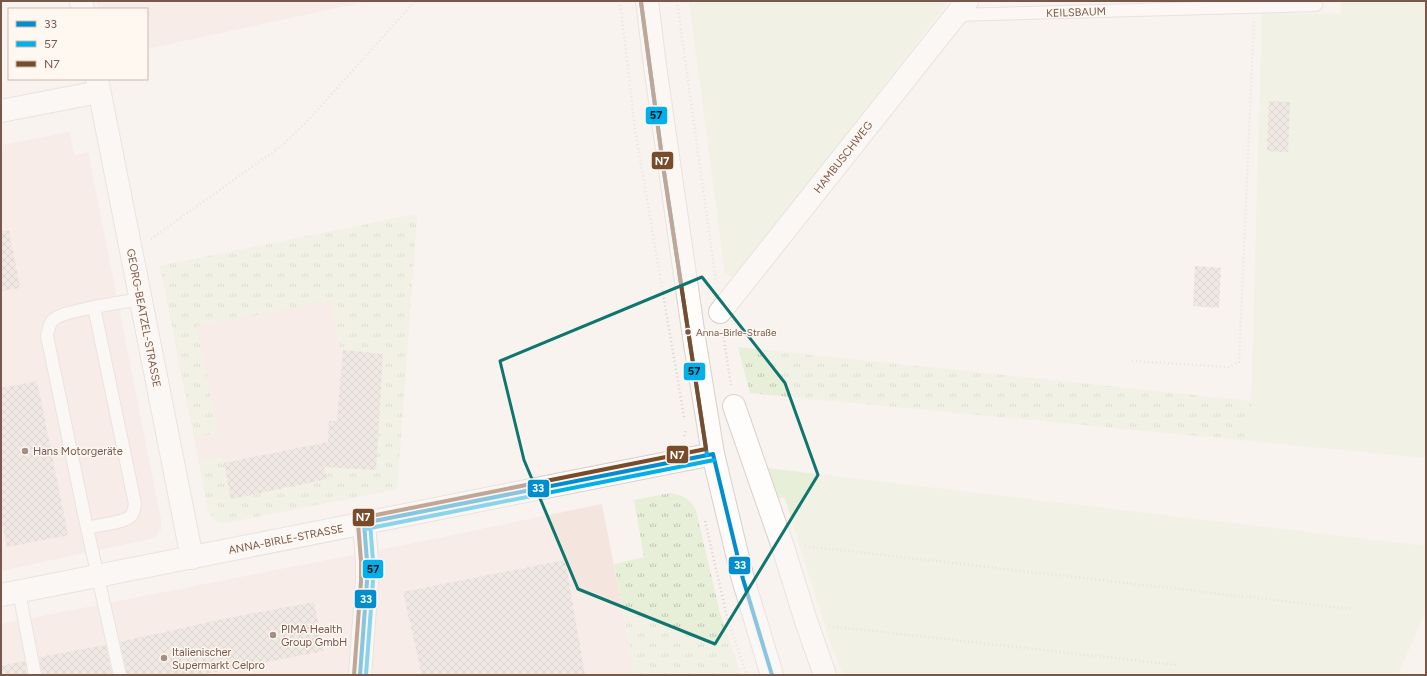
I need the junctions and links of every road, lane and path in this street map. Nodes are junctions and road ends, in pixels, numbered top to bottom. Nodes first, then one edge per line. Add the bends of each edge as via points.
1 (415, 1) edge
2 (620, 1) edge
3 (647, 1) edge
4 (677, 1) edge
5 (1316, 5) dead end
6 (1255, 7) junction
7 (961, 8) edge
8 (98, 86) edge
9 (1, 111) edge
10 (131, 253) junction
11 (140, 299) junction
12 (94, 307) junction
13 (720, 312) junction
14 (1132, 361) dead end
15 (734, 406) joint
16 (683, 413) dead end
17 (713, 454) junction
18 (364, 523) junction
19 (87, 528) junction
20 (782, 544) junction
21 (192, 558) junction
22 (98, 576) junction
23 (10, 594) edge
24 (1353, 609) dead end
25 (807, 624) junction
26 (1177, 665) dead end
27 (35, 675) edge
28 (120, 675) edge
29 (360, 675) edge
30 (772, 675) edge
31 (825, 675) edge

1 - 10 path via 284,144
2 - 16 path via 635,128
3 - 17 street via 654,66
4 - 13 path
5 - 6 lane, KEILSBAUM
6 - 7 lane, KEILSBAUM
6 - 14 path via 1239,362 1229,367
7 - 13 street, HAMBUSCHWEG
8 - 9 street
8 - 10 street, GEORG-BEATZEL-STRASSE
10 - 11 street, GEORG-BEATZEL-STRASSE
11 - 12 lane
11 - 21 street, GEORG-BEATZEL-STRASSE
12 - 19 lane via 60,316 52,321 47,336
12 - 19 lane via 135,504 130,517
13 - 15 path
15 - 20 street
17 - 18 street, ANNA-BIRLE-STRASSE
17 - 30 street via 743,580
18 - 21 street, ANNA-BIRLE-STRASSE
18 - 29 street via 367,581
19 - 22 lane
20 - 24 path
20 - 25 street
21 - 22 street, ANNA-BIRLE-STRASSE
22 - 23 street, ANNA-BIRLE-STRASSE
22 - 28 lane
23 - 27 lane
25 - 26 path
25 - 31 street

